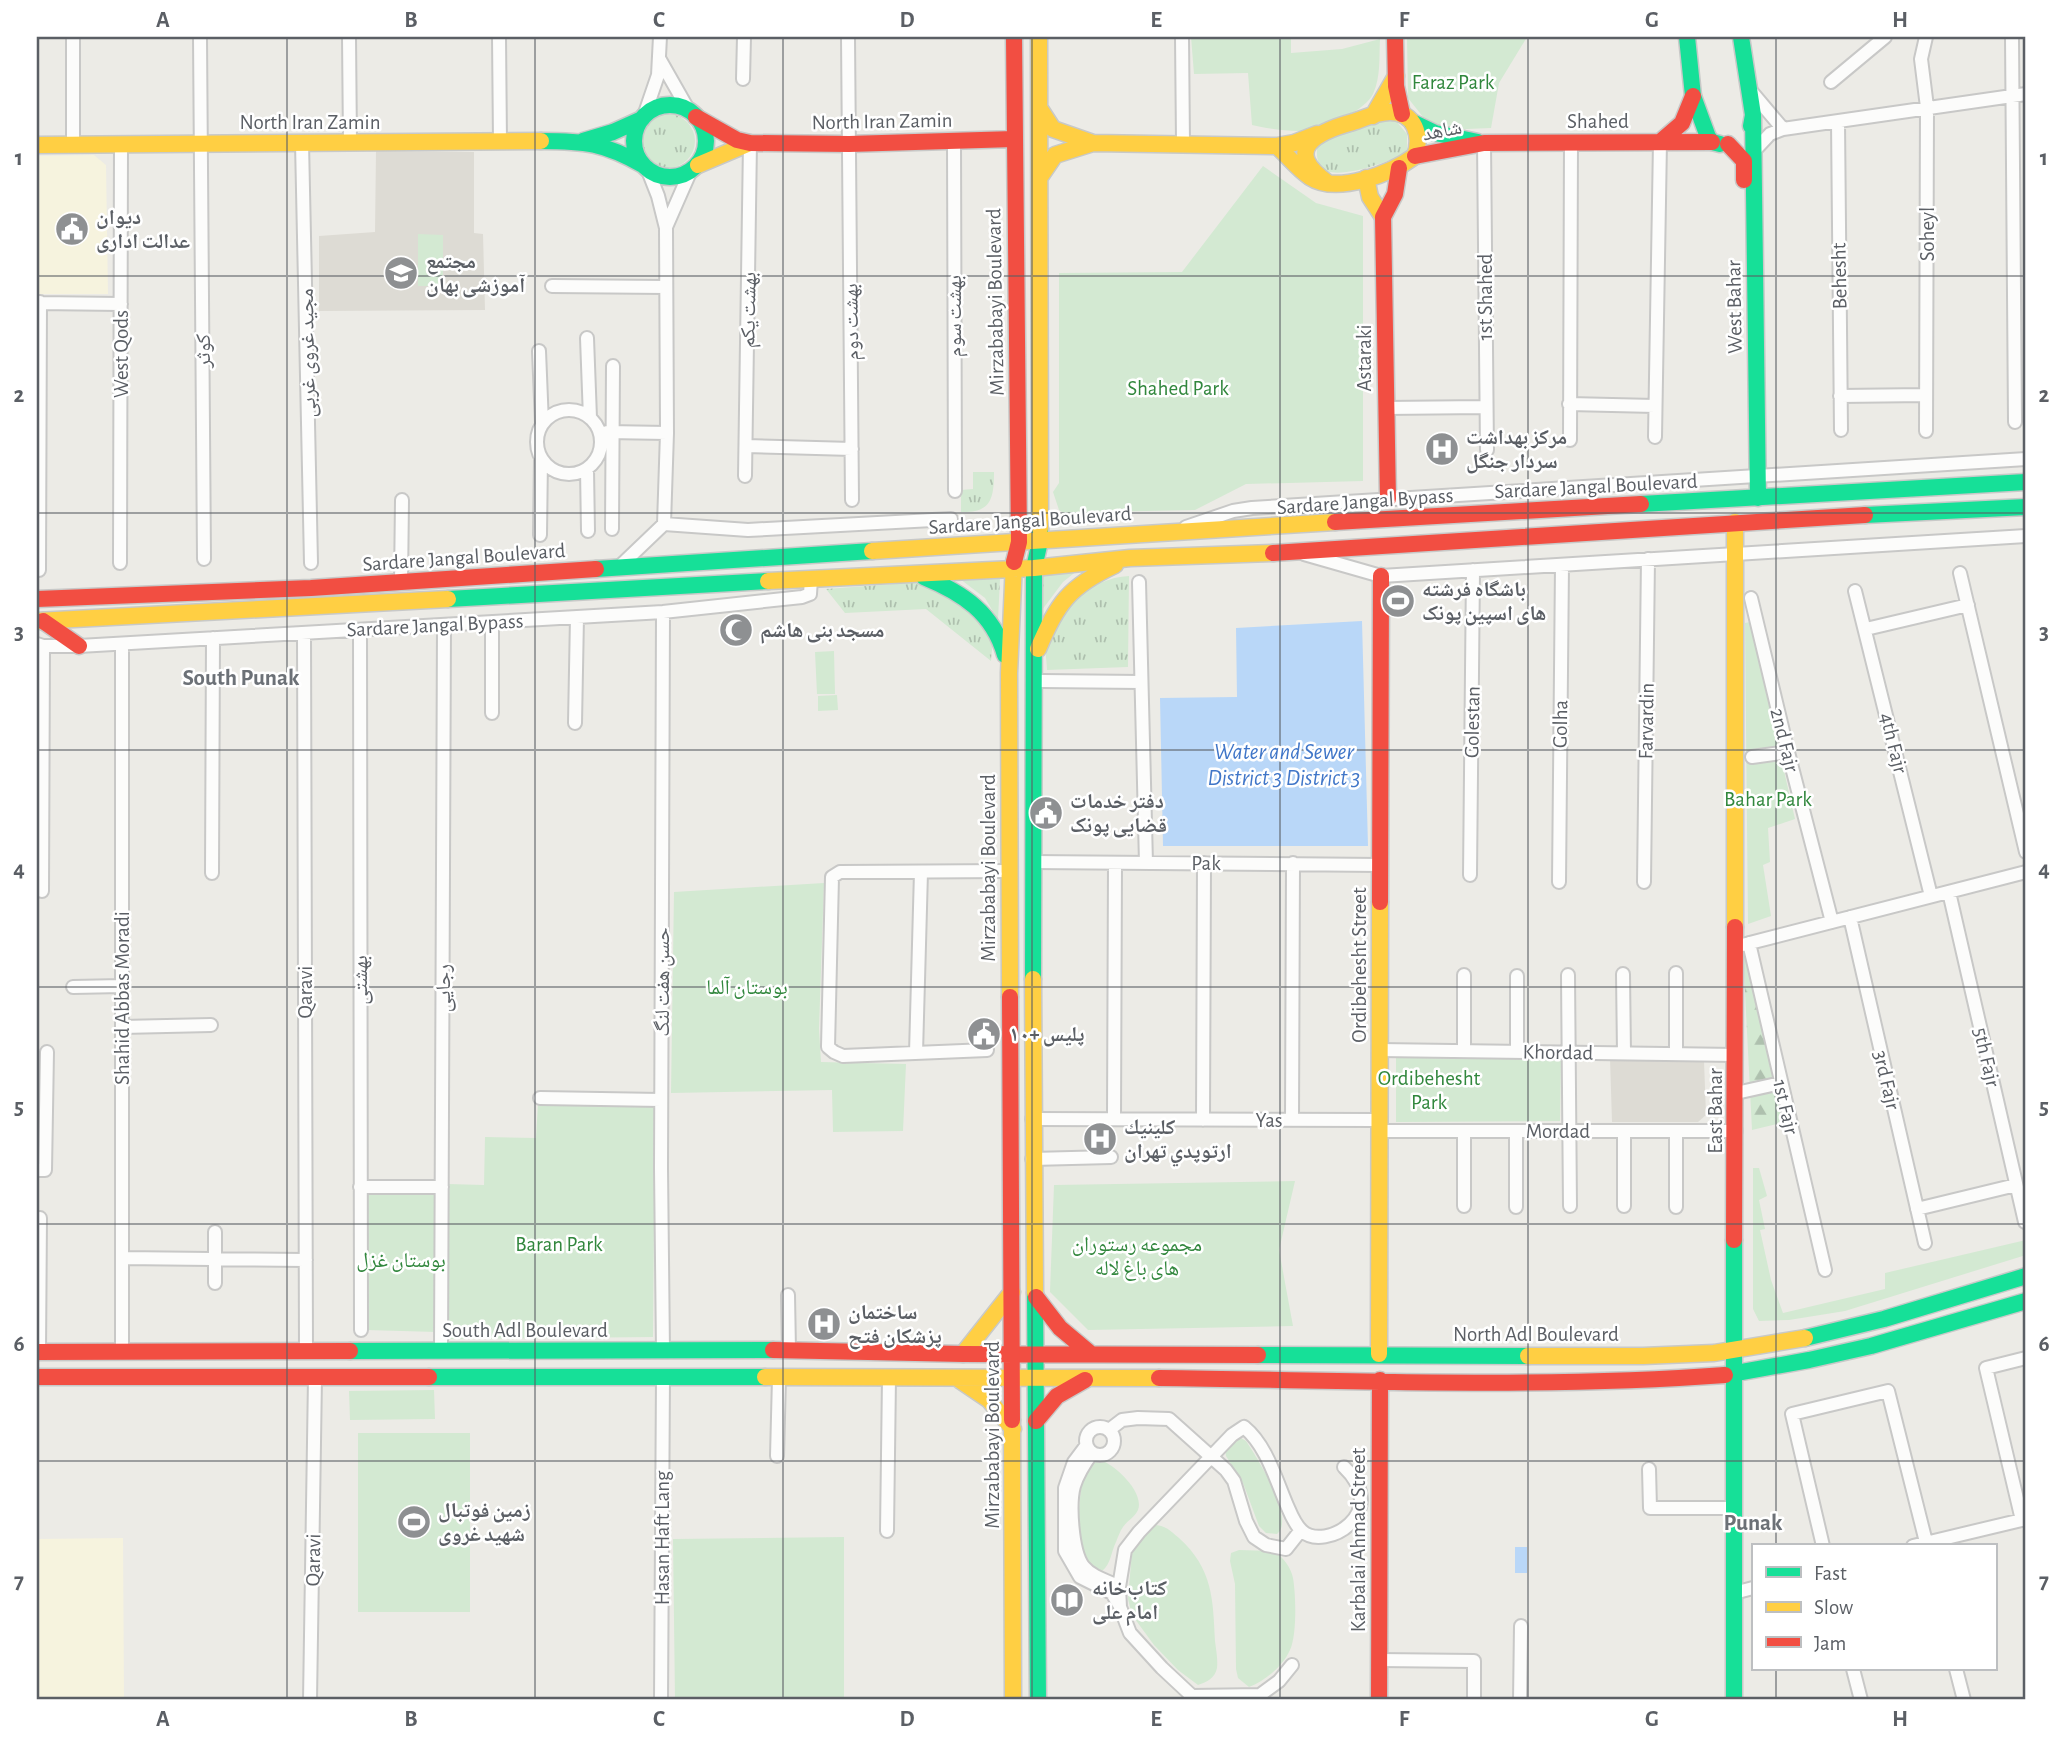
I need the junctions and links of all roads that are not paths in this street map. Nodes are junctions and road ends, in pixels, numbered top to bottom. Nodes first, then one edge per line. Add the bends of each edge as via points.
1 (73, 37) edge
2 (200, 37) edge
3 (349, 37) edge
4 (499, 37) edge
5 (660, 37) edge
6 (744, 37) edge
7 (848, 37) edge
8 (1014, 37) edge
9 (1039, 37) edge
10 (1182, 37) edge
11 (1395, 37) edge
12 (1687, 37) edge
13 (1885, 37) edge
14 (1926, 37) edge
15 (2012, 37) edge
16 (1743, 40) edge
17 (660, 60) junction
18 (1396, 76) junction
19 (743, 79) dead end
20 (1831, 82) dead end
21 (1750, 90) junction
22 (2026, 94) edge
23 (1693, 96) junction
24 (2013, 96) junction
25 (1927, 107) junction
26 (1040, 108) junction
27 (693, 114) junction
28 (1754, 115) junction
29 (1373, 116) junction
30 (643, 117) junction
31 (1407, 118) junction
32 (1838, 122) junction
33 (1783, 130) junction
34 (1317, 134) junction
35 (1014, 139) junction
36 (583, 141) junction
37 (954, 141) junction
38 (1571, 141) junction
39 (500, 142) junction
40 (1660, 142) junction
41 (302, 143) junction
42 (350, 143) junction
43 (1484, 143) junction
44 (1721, 143) junction
45 (202, 144) junction
46 (750, 144) junction
47 (849, 144) junction
48 (1093, 144) junction
49 (1183, 144) junction
50 (37, 145) edge
51 (73, 145) junction
52 (121, 145) junction
53 (1278, 146) junction
54 (1754, 150) junction
55 (1415, 156) junction
56 (645, 167) junction
57 (694, 168) junction
58 (1399, 168) junction
59 (1040, 177) junction
60 (1366, 178) junction
61 (1328, 183) junction
62 (1383, 217) junction
63 (666, 228) junction
64 (552, 286) dead end
65 (667, 287) junction
66 (39, 303) edge
67 (121, 304) junction
68 (587, 338) dead end
69 (538, 351) dead end
70 (2021, 365) edge
71 (613, 366) dead end
72 (1926, 395) junction
73 (1840, 396) junction
74 (1569, 404) junction
75 (1655, 405) junction
76 (1385, 408) junction
77 (1485, 408) junction
78 (590, 418) junction
79 (2015, 422) dead end
80 (542, 424) junction
81 (1841, 430) dead end
82 (1926, 431) dead end
83 (606, 432) junction
84 (667, 433) junction
85 (1655, 438) dead end
86 (1570, 440) dead end
87 (746, 446) junction
88 (852, 449) junction
89 (1487, 450) dead end
90 (541, 458) junction
91 (2026, 459) edge
92 (587, 468) junction
93 (746, 476) dead end
94 (1751, 476) junction
95 (2026, 482) edge
96 (954, 491) dead end
97 (1752, 498) junction
98 (1388, 499) junction
99 (402, 500) dead end
100 (852, 500) dead end
101 (2026, 507) edge
102 (951, 519) dead end
103 (1735, 522) junction
104 (664, 524) junction
105 (612, 529) dead end
106 (589, 531) dead end
107 (1169, 532) junction
108 (540, 535) dead end
109 (2026, 537) edge
110 (1040, 541) junction
111 (1019, 542) junction
112 (1297, 552) junction
113 (1737, 554) junction
114 (1130, 558) junction
115 (204, 559) dead end
116 (1648, 559) junction
117 (120, 563) dead end
118 (311, 563) dead end
119 (1562, 565) junction
120 (618, 568) junction
121 (1034, 568) junction
122 (39, 570) dead end
123 (1012, 570) junction
124 (1473, 570) junction
125 (1960, 573) dead end
126 (920, 575) junction
127 (1381, 576) junction
128 (811, 579) junction
129 (401, 582) junction
130 (1139, 582) dead end
131 (1855, 591) dead end
132 (1751, 598) dead end
133 (37, 600) edge
134 (1968, 605) junction
135 (663, 612) junction
136 (577, 617) junction
137 (40, 621) edge
138 (492, 622) junction
139 (444, 625) junction
140 (1866, 628) junction
141 (360, 630) junction
142 (304, 633) junction
143 (213, 638) junction
144 (122, 644) junction
145 (40, 645) edge
146 (79, 646) junction
147 (1035, 656) junction
148 (1009, 673) junction
149 (1042, 681) dead end
150 (1141, 682) junction
151 (492, 713) dead end
152 (575, 723) dead end
153 (1787, 752) junction
154 (1752, 757) dead end
155 (39, 796) edge
156 (2026, 852) edge
157 (1031, 862) junction
158 (1115, 863) junction
159 (1146, 863) junction
160 (1204, 863) junction
161 (1293, 863) junction
162 (1380, 865) junction
163 (1009, 871) junction
164 (921, 872) junction
165 (2026, 872) edge
166 (212, 873) dead end
167 (1470, 875) dead end
168 (1559, 882) dead end
169 (1644, 882) dead end
170 (42, 891) dead end
171 (1949, 892) junction
172 (1931, 896) junction
173 (1850, 917) junction
174 (1832, 922) junction
175 (1742, 945) junction
176 (1676, 973) dead end
177 (1623, 974) dead end
178 (1464, 975) dead end
179 (1568, 975) dead end
180 (1517, 976) dead end
181 (122, 986) junction
182 (73, 987) dead end
183 (211, 1025) dead end
184 (122, 1027) junction
185 (987, 1050) dead end
186 (1380, 1050) junction
187 (1464, 1051) junction
188 (47, 1052) dead end
189 (1517, 1052) junction
190 (1569, 1052) junction
191 (916, 1053) junction
192 (1624, 1053) junction
193 (1676, 1054) junction
194 (1736, 1055) junction
195 (1781, 1083) junction
196 (1736, 1093) junction
197 (540, 1098) dead end
198 (662, 1100) junction
199 (1032, 1119) junction
200 (1114, 1119) junction
201 (1203, 1119) junction
202 (1292, 1120) junction
203 (1380, 1126) junction
204 (1464, 1131) junction
205 (1516, 1131) junction
206 (1569, 1131) junction
207 (1624, 1131) junction
208 (1676, 1131) junction
209 (1736, 1131) junction
210 (1111, 1157) dead end
211 (1032, 1159) junction
212 (37, 1170) edge
213 (2016, 1185) junction
214 (442, 1186) junction
215 (360, 1187) junction
216 (1464, 1206) dead end
217 (1570, 1206) dead end
218 (1624, 1206) dead end
219 (1516, 1207) dead end
220 (1676, 1207) dead end
221 (1917, 1209) junction
222 (40, 1218) dead end
223 (2025, 1222) edge
224 (215, 1232) dead end
225 (1925, 1243) dead end
226 (122, 1258) junction
227 (215, 1259) junction
228 (306, 1260) junction
229 (1825, 1270) dead end
230 (2026, 1276) edge
231 (215, 1283) dead end
232 (1012, 1292) junction
233 (1034, 1294) junction
234 (788, 1295) dead end
235 (2026, 1301) edge
236 (361, 1330) dead end
237 (789, 1350) junction
238 (306, 1351) junction
239 (442, 1351) junction
240 (663, 1351) junction
241 (1735, 1351) junction
242 (38, 1352) edge
243 (122, 1352) junction
244 (963, 1354) junction
245 (1012, 1354) junction
246 (1035, 1354) junction
247 (1091, 1354) junction
248 (1379, 1354) junction
249 (2026, 1358) edge
250 (1735, 1374) junction
251 (663, 1376) junction
252 (37, 1377) edge
253 (1012, 1377) junction
254 (1035, 1377) junction
255 (1094, 1377) junction
256 (316, 1378) junction
257 (779, 1378) junction
258 (889, 1378) junction
259 (955, 1378) junction
260 (1380, 1380) junction
261 (1036, 1421) junction
262 (1013, 1429) junction
263 (1109, 1430) junction
264 (1089, 1449) junction
265 (778, 1457) dead end
266 (1211, 1457) junction
267 (1344, 1467) dead end
268 (1649, 1469) dead end
269 (1734, 1508) junction
270 (2024, 1519) edge
271 (1379, 1521) junction
272 (1351, 1522) junction
273 (1301, 1530) junction
274 (887, 1531) dead end
275 (1823, 1544) edge
276 (1927, 1544) edge
277 (1119, 1587) junction
278 (1752, 1588) edge
279 (1734, 1593) junction
280 (1120, 1607) junction
281 (1521, 1626) dead end
282 (1379, 1660) junction
283 (1292, 1665) dead end
284 (1853, 1670) edge
285 (1956, 1670) edge
286 (310, 1700) edge
287 (661, 1700) edge
288 (1013, 1700) edge
289 (1038, 1700) edge
290 (1379, 1700) edge
291 (1474, 1700) edge
292 (1520, 1700) edge
293 (1734, 1700) edge
294 (1861, 1700) edge
295 (1964, 1700) edge

1 - 51 street
2 - 45 street, کوثر
3 - 42 street
4 - 39 street
5 - 17 street
6 - 19 street
7 - 47 street, بهشت دوم
8 - 35 main road, Mirzababayi Boulevard
9 - 26 main road, Mirzababayi Boulevard
10 - 49 street
11 - 18 main road
12 - 23 main road, West Bahar
13 - 20 street
14 - 25 street, Soheyl via 1921,59
15 - 24 street
16 - 21 main road, West Bahar
17 - 27 street
17 - 30 street
18 - 29 main road
18 - 31 main road
21 - 28 main road, West Bahar
21 - 33 street
22 - 24 street
23 - 40 main road via 1678,130
23 - 44 main road, West Bahar via 1703,127
24 - 25 street
24 - 70 street
25 - 32 street
25 - 72 street, Soheyl
26 - 48 main road via 1053,130
26 - 59 main road, Mirzababayi Boulevard
27 - 30 main road via 666,105
27 - 46 main road, North Iran Zamin
27 - 57 main road via 705,136 705,148
28 - 44 main road via 1741,139
28 - 54 main road, West Bahar
29 - 31 main road via 1393,112
29 - 34 main road
30 - 36 main road, North Iran Zamin
30 - 56 main road via 634,147
31 - 43 main road, شاهد via 1435,133
31 - 55 main road via 1419,140
32 - 33 street
32 - 73 street, Behesht
33 - 54 street via 1770,134
34 - 53 main road
34 - 61 main road via 1307,149 1307,161 1311,171
35 - 37 main road, North Iran Zamin
35 - 111 main road, Mirzababayi Boulevard
36 - 39 main road, North Iran Zamin
36 - 56 main road, North Iran Zamin via 620,152
37 - 47 main road, North Iran Zamin
37 - 96 street, بهشت سوم
38 - 40 main road, Shahed
38 - 43 main road, Shahed
38 - 74 street
39 - 42 main road, North Iran Zamin
40 - 44 main road, Shahed
40 - 75 street
41 - 42 main road, North Iran Zamin
41 - 45 main road, North Iran Zamin
41 - 118 street, مجید غروی غربی
43 - 55 main road, شاهد
43 - 77 street, 1st Shahed
44 - 94 main road, West Bahar via 1744,161
45 - 52 main road, North Iran Zamin
45 - 115 street, کوثر
46 - 47 main road, North Iran Zamin
46 - 57 main road, North Iran Zamin
46 - 87 street, بهشت یکم
47 - 88 street, بهشت دوم
48 - 49 main road
48 - 59 main road via 1055,155
49 - 53 main road
50 - 51 main road, North Iran Zamin
51 - 52 main road, North Iran Zamin
52 - 67 street, West Qods
53 - 61 main road via 1312,179
54 - 94 main road, West Bahar
55 - 58 main road
56 - 57 main road via 664,177
56 - 63 street
57 - 63 street
58 - 60 main road
58 - 62 main road via 1395,194
59 - 110 main road, Mirzababayi Boulevard
60 - 61 main road
60 - 62 main road via 1370,197
62 - 76 main road, Astaraki
63 - 65 street
64 - 65 street
65 - 84 street
66 - 67 street
66 - 122 street
67 - 117 street, West Qods
68 - 78 street
69 - 80 street
70 - 79 street
71 - 83 street
72 - 73 street
72 - 82 street, Soheyl
73 - 81 street, Behesht
74 - 75 street
74 - 86 street
75 - 85 street
76 - 77 street
76 - 98 main road, Astaraki
77 - 89 street, 1st Shahed
78 - 80 street via 581,412 559,411
78 - 83 street
80 - 90 street via 537,441
83 - 84 street
83 - 92 street
83 - 105 street
84 - 104 street
87 - 88 street
87 - 93 street, بهشت یکم
88 - 100 street, بهشت دوم
90 - 92 street via 557,472 578,473
90 - 108 street
91 - 94 street, Sardare Jangal Bypass
92 - 106 street
94 - 97 main road, West Bahar
94 - 98 street, Sardare Jangal Bypass
95 - 97 main road, Sardare Jangal Boulevard
97 - 107 main road, Sardare Jangal Boulevard
98 - 107 street, Sardare Jangal Bypass via 1252,508
99 - 129 street
101 - 103 main road, Sardare Jangal Boulevard
102 - 104 street via 748,530
103 - 112 main road, Sardare Jangal Boulevard
103 - 113 main road, East Bahar
104 - 120 street
107 - 110 main road, Sardare Jangal Boulevard
109 - 113 street
110 - 111 main road, Sardare Jangal Boulevard
110 - 121 main road, Mirzababayi Boulevard
111 - 120 main road, Sardare Jangal Boulevard
111 - 123 main road, Mirzababayi Boulevard
112 - 114 main road, Sardare Jangal Boulevard
112 - 127 street
113 - 116 street
113 - 175 main road, East Bahar
114 - 121 main road, Sardare Jangal Boulevard
114 - 147 main road via 1089,576 1068,594
116 - 119 street
116 - 169 street, Farvardin
119 - 124 street
119 - 168 street, Golha
120 - 129 main road, Sardare Jangal Boulevard
121 - 123 main road, Sardare Jangal Boulevard
121 - 147 main road, Mirzababayi Boulevard
123 - 126 main road, Sardare Jangal Boulevard
123 - 148 main road, Mirzababayi Boulevard
124 - 127 street
124 - 167 street, Golestan
125 - 134 street
126 - 128 main road, Sardare Jangal Boulevard
126 - 148 main road via 962,595 986,614 1002,641
127 - 162 main road, Ordibehesht Street
128 - 135 street, Sardare Jangal Bypass via 810,594 802,597
128 - 137 main road, Sardare Jangal Boulevard
129 - 133 main road, Sardare Jangal Boulevard
130 - 150 street
131 - 140 street, 4th Fajr
132 - 153 street, 2nd Fajr
134 - 140 street
134 - 156 street
135 - 136 street, Sardare Jangal Bypass
135 - 198 street, حسن هفت لنگ
136 - 138 street, Sardare Jangal Bypass
136 - 152 street
137 - 146 main road
138 - 139 street, Sardare Jangal Bypass
138 - 151 street
139 - 141 street, Sardare Jangal Bypass
139 - 214 street, رجایی
140 - 172 street, 4th Fajr
141 - 142 street, Sardare Jangal Bypass
141 - 215 street, بهشتی
142 - 143 street, Sardare Jangal Bypass
142 - 228 street, Qaravi
143 - 144 street, Sardare Jangal Bypass
143 - 166 street
144 - 146 street, Sardare Jangal Bypass
144 - 181 street, Shahid Abbas Moradi
145 - 146 street, Sardare Jangal Bypass
145 - 155 street
147 - 157 main road, Mirzababayi Boulevard
148 - 163 main road, Mirzababayi Boulevard
149 - 150 street
150 - 159 street
153 - 154 street
153 - 174 street, 2nd Fajr
155 - 170 street
157 - 158 street, Pak
157 - 199 main road, Mirzababayi Boulevard
158 - 159 street, Pak
158 - 200 street
159 - 160 street, Pak
160 - 161 street, Pak
160 - 201 street
161 - 162 street, Pak
161 - 202 street
162 - 186 main road, Ordibehesht Street
163 - 164 street
163 - 232 main road, Mirzababayi Boulevard
164 - 191 street
164 - 191 street via 841,872 832,877 828,1047 843,1056
165 - 171 street
171 - 172 street
171 - 213 street, 5th Fajr
172 - 173 street
173 - 174 street
173 - 221 street, 3rd Fajr
174 - 175 street
175 - 194 main road, East Bahar
175 - 195 street, 1st Fajr
176 - 193 street
177 - 192 street
178 - 187 street
179 - 190 street
180 - 189 street
181 - 182 street
181 - 184 street, Shahid Abbas Moradi
183 - 184 street
184 - 226 street, Shahid Abbas Moradi
185 - 191 street
186 - 187 street, Khordad
186 - 203 main road, Ordibehesht Street
187 - 189 street, Khordad
188 - 212 street via 45,1170
189 - 190 street, Khordad
190 - 192 street, Khordad
190 - 206 street
192 - 193 street, Khordad
193 - 194 street, Khordad
194 - 196 main road, East Bahar
195 - 196 street
195 - 229 street, 1st Fajr
196 - 209 main road, East Bahar
197 - 198 street
198 - 240 street, حسن هفت لنگ
199 - 200 street, Yas
199 - 211 main road, Mirzababayi Boulevard
200 - 201 street, Yas
201 - 202 street, Yas
202 - 203 street, Yas
203 - 204 street, Mordad
203 - 248 main road, Ordibehesht Street
204 - 205 street, Mordad
204 - 216 street
205 - 206 street, Mordad
205 - 219 street
206 - 207 street, Mordad
206 - 217 street
207 - 208 street, Mordad
207 - 218 street
208 - 209 street, Mordad
208 - 220 street
209 - 241 main road, East Bahar
210 - 211 street
211 - 233 main road, Mirzababayi Boulevard
213 - 221 street
213 - 223 street, 5th Fajr
214 - 215 street
214 - 239 street, رجایی
215 - 236 street, بهشتی
221 - 225 street, 3rd Fajr
222 - 242 street
224 - 227 street
226 - 227 street
226 - 243 street, Shahid Abbas Moradi
227 - 228 street
227 - 231 street
228 - 238 street, Qaravi
230 - 241 main road, North Adl Boulevard via 1865,1325
232 - 244 main road
232 - 245 main road, Mirzababayi Boulevard
233 - 246 main road, Mirzababayi Boulevard
233 - 247 main road via 1045,1315
234 - 237 street
235 - 250 main road via 1871,1346
237 - 240 main road, South Adl Boulevard
237 - 244 main road, South Adl Boulevard
238 - 239 main road, South Adl Boulevard
238 - 243 main road, South Adl Boulevard
239 - 240 main road, South Adl Boulevard
241 - 248 main road, North Adl Boulevard via 1643,1356
241 - 250 main road, East Bahar
242 - 243 main road, South Adl Boulevard
244 - 245 main road, South Adl Boulevard
245 - 246 main road, North Adl Boulevard
245 - 253 main road, Mirzababayi Boulevard
246 - 247 main road, North Adl Boulevard
246 - 254 main road, Mirzababayi Boulevard
247 - 248 main road, North Adl Boulevard
249 - 270 street via 1986,1368
250 - 260 main road via 1537,1383
250 - 269 main road, East Bahar
251 - 256 main road
251 - 257 main road
251 - 287 street, Hasan Haft Lang
252 - 256 main road
253 - 254 main road
253 - 259 main road
253 - 262 main road, Mirzababayi Boulevard
254 - 255 main road
254 - 261 main road, Mirzababayi Boulevard
255 - 260 main road
255 - 261 main road via 1071,1385 1050,1400
256 - 286 street, Qaravi
257 - 258 main road
257 - 265 street
258 - 259 main road
258 - 274 street
259 - 262 main road via 978,1389
260 - 271 main road, Karbalai Ahmad Street
261 - 289 main road, Mirzababayi Boulevard
262 - 288 main road, Mirzababayi Boulevard
263 - 264 street via 1092,1429 1086,1436
263 - 264 street via 1114,1443 1110,1451 1102,1455
263 - 266 street via 1122,1420 1168,1419
264 - 277 street via 1073,1489 1077,1557 1092,1574
264 - 280 street via 1074,1462 1065,1488 1065,1551 1080,1577 1112,1593
266 - 273 street via 1234,1481 1254,1537 1286,1549
266 - 273 street via 1244,1427 1259,1444
266 - 277 street via 1125,1550
267 - 272 street via 1361,1493 1360,1512
268 - 269 street via 1650,1507
269 - 279 main road, East Bahar
270 - 276 street
271 - 272 street
271 - 282 main road, Karbalai Ahmad Street
272 - 273 street via 1323,1538
275 - 276 street via 1792,1414 1888,1391
277 - 280 street
278 - 279 street
279 - 293 main road, East Bahar
280 - 283 street via 1130,1633 1192,1696 1260,1695
281 - 292 street
282 - 290 main road, Karbalai Ahmad Street
282 - 291 street via 1474,1661
284 - 294 street
285 - 295 street

